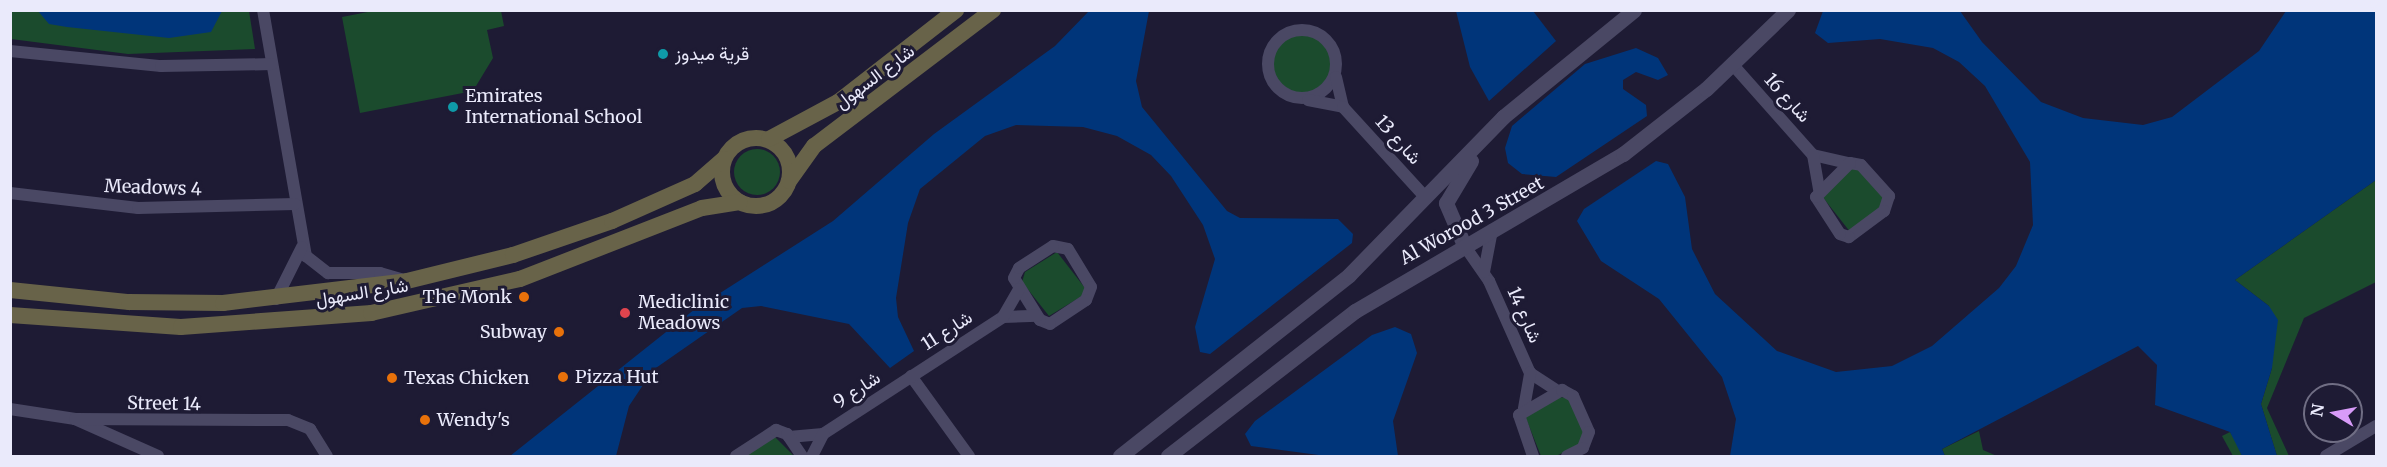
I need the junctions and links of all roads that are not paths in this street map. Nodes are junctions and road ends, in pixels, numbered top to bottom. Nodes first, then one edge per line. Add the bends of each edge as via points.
1 (263, 10) edge
2 (956, 10) edge
3 (993, 10) edge
4 (1634, 10) edge
5 (1776, 10) edge
6 (1788, 10) edge
7 (1756, 45) junction
8 (10, 51) edge
9 (272, 64) junction
10 (1733, 65) junction
11 (1335, 77) junction
12 (1308, 100) junction
13 (1343, 107) junction
14 (1503, 117) junction
15 (768, 139) junction
16 (1814, 155) junction
17 (724, 159) junction
18 (1846, 163) junction
19 (789, 181) junction
20 (1819, 189) junction
21 (10, 193) edge
22 (1426, 198) junction
23 (740, 202) junction
24 (296, 204) junction
25 (1492, 230) junction
26 (1464, 245) junction
27 (302, 247) junction
28 (1484, 272) junction
29 (407, 281) junction
30 (1019, 289) junction
31 (10, 290) edge
32 (275, 300) junction
33 (10, 315) edge
34 (1037, 316) junction
35 (1003, 317) junction
36 (1530, 373) junction
37 (910, 376) junction
38 (1558, 391) junction
39 (1524, 408) junction
40 (10, 409) edge
41 (75, 419) junction
42 (2374, 432) edge
43 (823, 434) junction
44 (789, 437) junction
45 (158, 456) edge
46 (327, 456) edge
47 (736, 456) edge
48 (802, 456) edge
49 (812, 456) edge
50 (969, 456) edge
51 (1120, 456) edge
52 (1168, 456) edge
53 (1533, 456) edge
54 (1567, 456) edge
55 (2326, 456) edge

1 - 9 street
2 - 15 main road, شارع السهول via 838,102
3 - 19 main road, شارع السهول via 814,146
4 - 14 street, Al Worood 3 Street
5 - 7 street
6 - 7 street, Al Worood 3 Street
7 - 10 street, Al Worood 3 Street
8 - 9 street via 152,66
9 - 24 street
10 - 16 street, شارع 16
10 - 25 street, Al Worood 3 Street via 1615,160
11 - 12 street
11 - 12 street, شارع 13 via 1337,58 1314,28 1293,30 1267,54 1265,68 1292,99
11 - 13 street, شارع 13
12 - 13 street, شارع 13
13 - 22 street, شارع 13
14 - 22 street, Al Worood 3 Street
14 - 26 street via 1447,195 1446,212
15 - 17 main road via 739,142
15 - 19 main road via 787,156
16 - 18 street
16 - 20 street
17 - 23 main road via 726,188
17 - 29 main road, شارع السهول via 696,184 620,218 513,255
18 - 20 street
18 - 20 street via 1861,165 1885,187 1889,196 1884,211 1857,235 1844,237 1817,206
19 - 23 main road via 775,200 764,205
21 - 24 street, Meadows 4 via 138,208
22 - 51 street, Al Worood 3 Street via 1349,275
23 - 33 main road, شارع السهول via 702,208 520,279 371,313 181,327
24 - 27 street
25 - 26 street, Al Worood 3 Street
25 - 28 street
26 - 28 street, شارع 14
26 - 52 street, Al Worood 3 Street via 1327,330
27 - 29 street via 328,273 380,273
27 - 32 street
28 - 36 street, شارع 14
29 - 32 main road, شارع السهول
30 - 34 street
30 - 34 street, شارع 11 via 1014,278 1019,268 1053,246 1068,249 1090,282 1089,296 1056,323
30 - 35 street, شارع 11
31 - 32 main road, شارع السهول via 129,302
34 - 35 street, شارع 11
35 - 37 street, شارع 11
36 - 38 street
36 - 39 street
37 - 43 street, شارع 9
37 - 50 street
38 - 39 street
38 - 54 street via 1573,396 1590,432 1583,448
39 - 53 street via 1518,423
40 - 41 street
41 - 45 street, Street 14
41 - 46 street, Street 14 via 288,420 310,429
42 - 55 street
43 - 44 street, شارع 9
43 - 49 street, شارع 9
44 - 47 street, شارع 9 via 772,431
44 - 48 street

